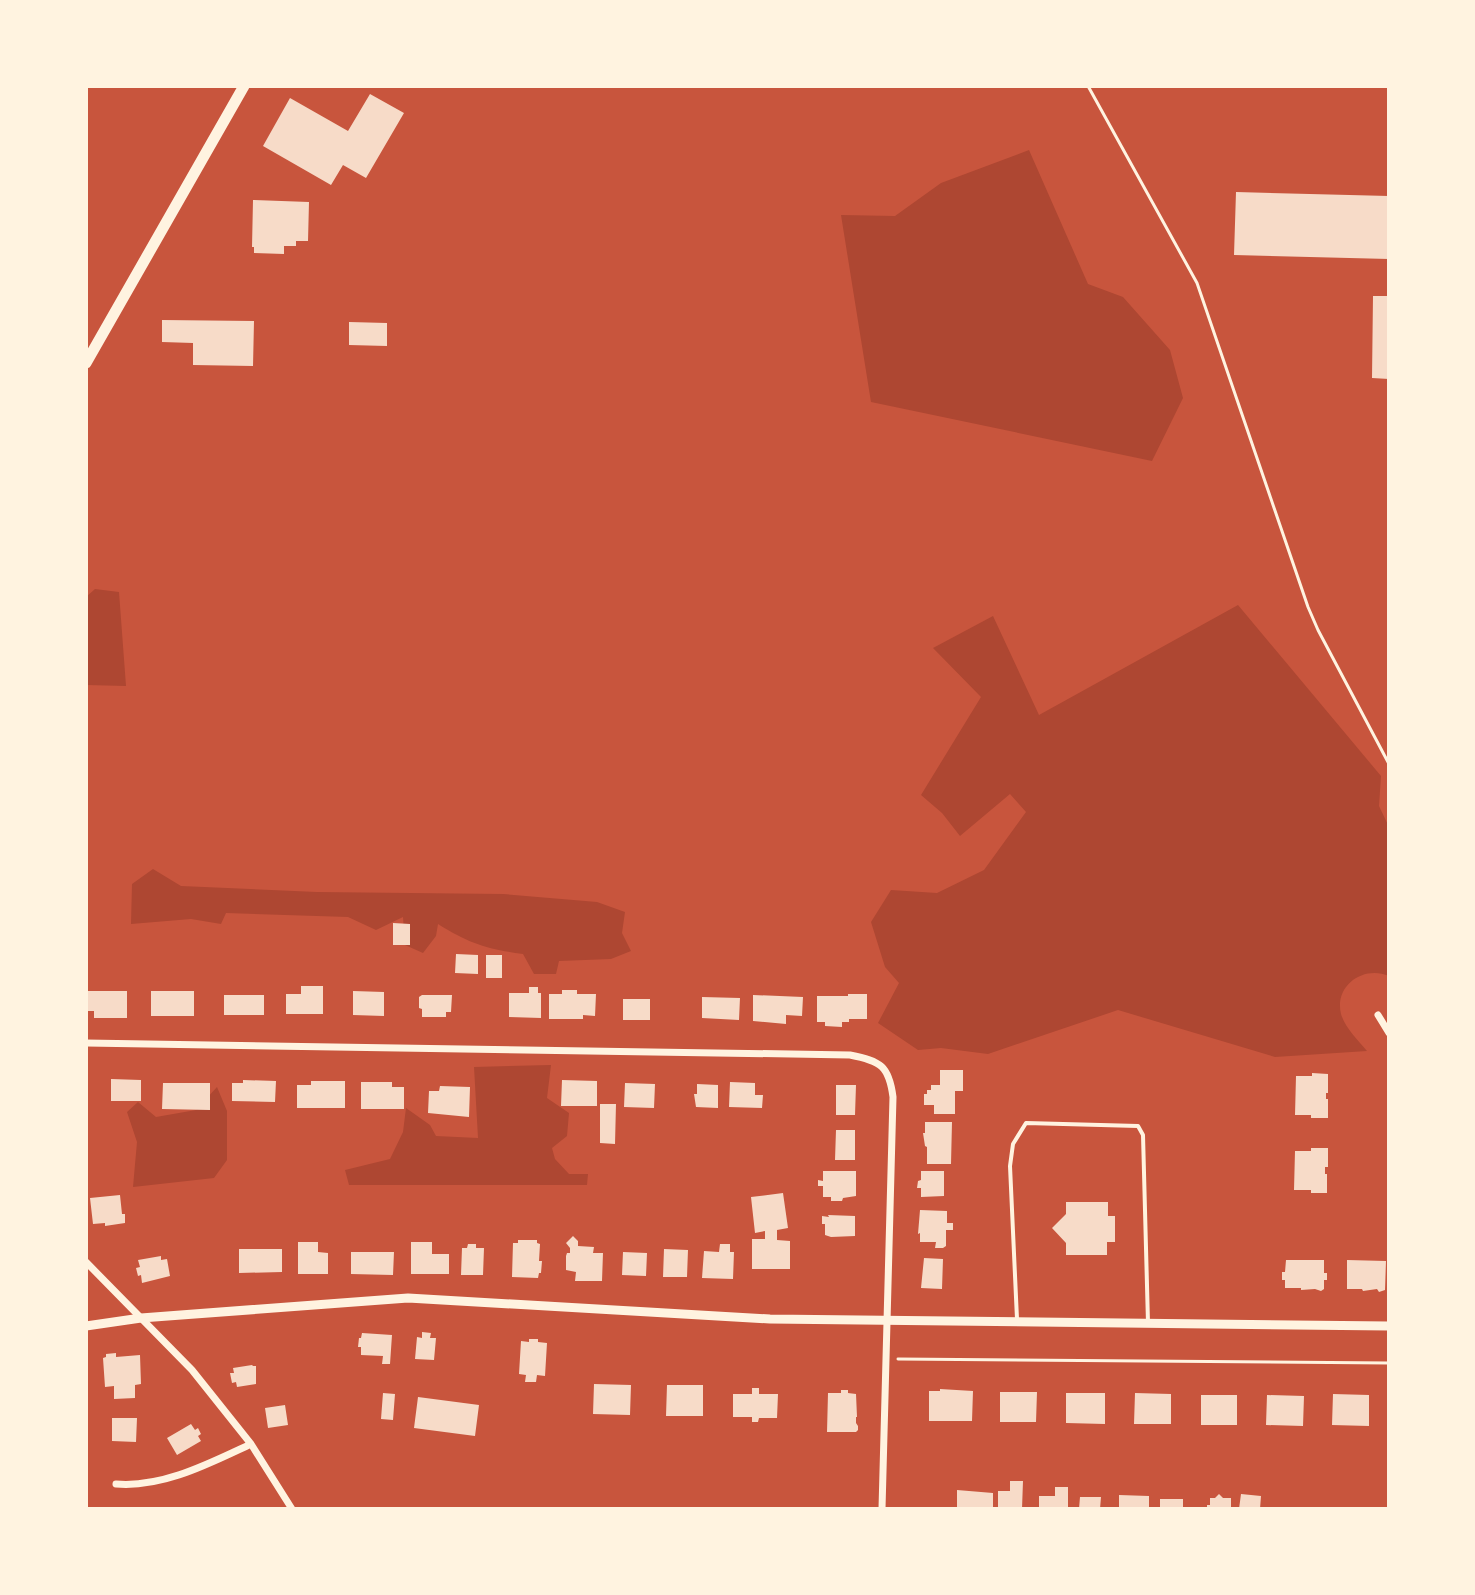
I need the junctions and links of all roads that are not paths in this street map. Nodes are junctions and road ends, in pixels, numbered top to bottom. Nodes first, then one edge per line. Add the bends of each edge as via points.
1 (244, 86) edge
2 (86, 363) edge
3 (1389, 463) edge
4 (1389, 471) edge
5 (1378, 1015) dead end
6 (1389, 1033) edge
7 (86, 1043) edge
8 (86, 1262) edge
9 (94, 1270) junction
10 (86, 1275) edge
11 (141, 1318) junction
12 (888, 1320) junction
13 (1017, 1321) junction
14 (1148, 1323) junction
15 (86, 1326) edge
16 (1389, 1326) edge
17 (251, 1444) junction
18 (116, 1484) dead end
19 (292, 1509) edge
20 (882, 1509) edge

1 - 2 main road
3 - 4 lane
5 - 6 street
7 - 12 street via 867,1058 891,1078 893,1097
8 - 9 street
9 - 10 lane
9 - 11 street
11 - 12 street via 408,1298 770,1319
11 - 15 street
11 - 17 street via 192,1370
12 - 13 street
12 - 20 street
13 - 14 street
13 - 14 lane via 1010,1166 1013,1144 1026,1123 1138,1126 1143,1135
14 - 16 street
17 - 18 street via 196,1470 134,1486
17 - 19 street

